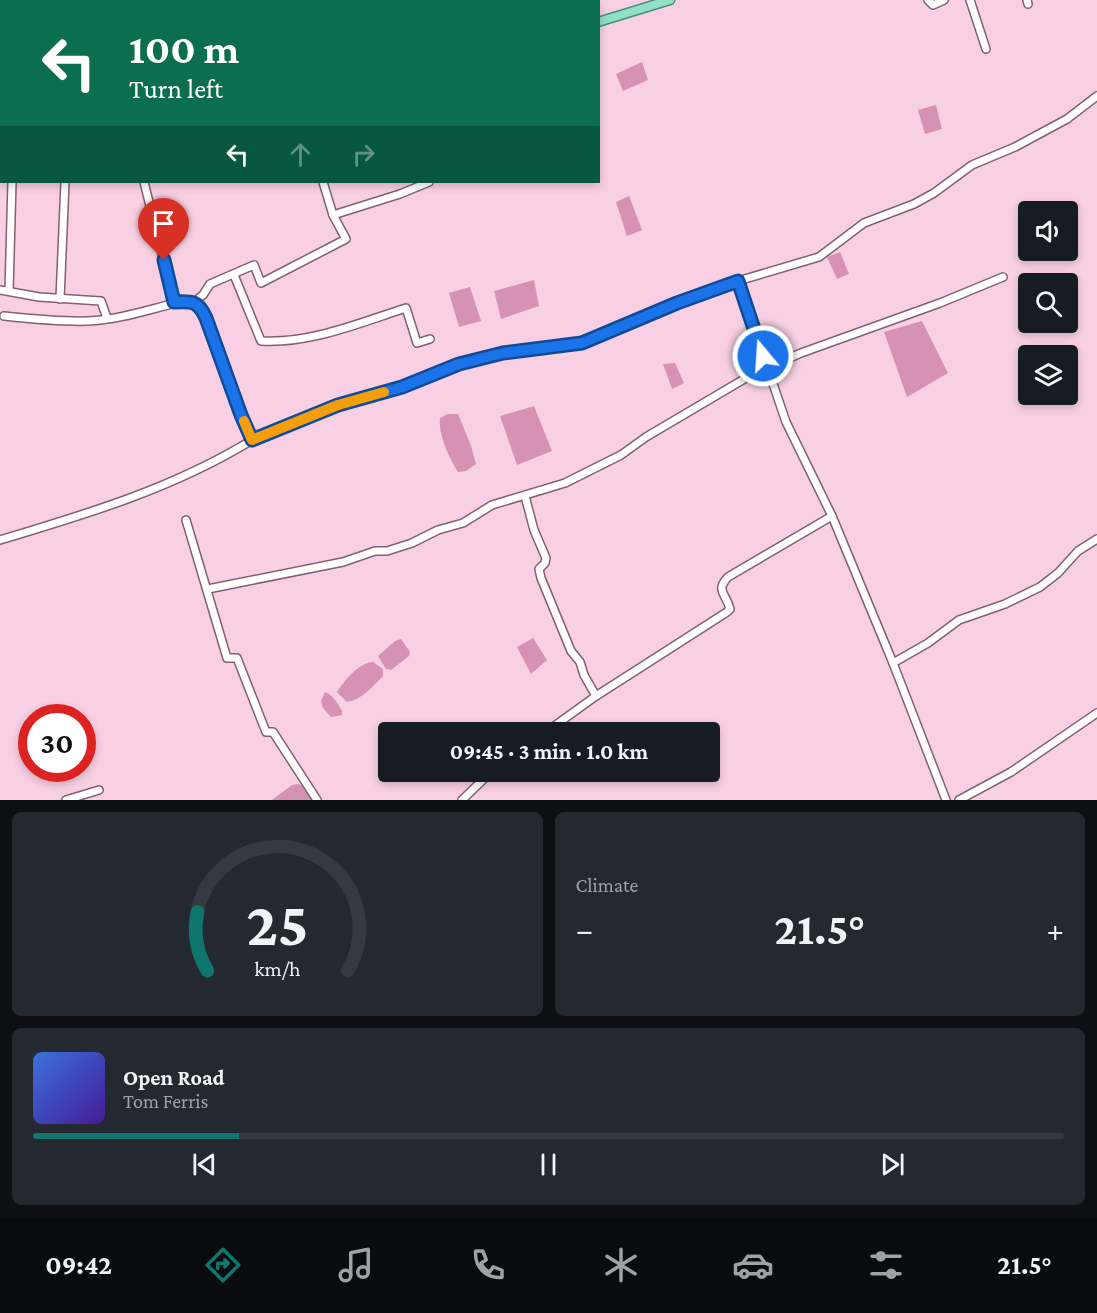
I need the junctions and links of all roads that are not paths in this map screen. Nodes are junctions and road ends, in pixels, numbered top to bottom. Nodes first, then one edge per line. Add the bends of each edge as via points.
1 (670, 0) edge
2 (928, 0) edge
3 (944, 0) edge
4 (970, 0) edge
5 (600, 21) edge
6 (986, 49) dead end
7 (1096, 99) edge
8 (12, 183) edge
9 (65, 183) edge
10 (144, 183) edge
11 (323, 183) edge
12 (426, 183) edge
13 (333, 215) junction
14 (234, 275) junction
15 (1003, 278) dead end
16 (738, 281) junction
17 (0, 290) edge
18 (9, 291) junction
19 (60, 299) junction
20 (174, 302) junction
21 (194, 302) junction
22 (4, 316) dead end
23 (107, 318) junction
24 (430, 339) dead end
25 (252, 440) junction
26 (525, 496) junction
27 (832, 516) junction
28 (186, 520) dead end
29 (1097, 539) edge
30 (0, 540) edge
31 (208, 589) junction
32 (893, 663) junction
33 (596, 696) junction
34 (1097, 713) edge
35 (560, 722) edge
36 (481, 782) edge
37 (99, 789) dead end
38 (66, 800) edge
39 (317, 800) edge
40 (462, 800) edge
41 (946, 800) edge
42 (958, 800) edge

1 - 5 main road
2 - 3 street via 933,5
4 - 6 street
7 - 16 street via 1015,147 972,165 914,204 864,223 819,257
8 - 18 street
9 - 19 street
10 - 20 street
11 - 13 street
12 - 13 street
13 - 14 street via 346,239 261,283 254,265
14 - 21 street via 210,284
14 - 24 street via 261,341 281,342 319,335 406,308 417,343
15 - 26 street via 751,375 621,455 565,483
16 - 25 street via 582,343 503,353 459,364 402,387 338,405
16 - 27 street via 786,422
17 - 18 street
18 - 19 street
19 - 23 street via 101,301
20 - 21 street
20 - 23 street
21 - 25 street via 201,306
22 - 23 street via 58,321
25 - 30 street via 169,483
26 - 31 street via 492,505 463,523 387,551
26 - 33 street via 546,558 539,569 541,578 571,651
27 - 32 street
27 - 33 street via 728,577 721,588 728,612
28 - 31 street
29 - 32 street via 1077,550 1041,587 960,620
31 - 39 street via 227,658 237,658 266,732 273,732
32 - 41 street
33 - 35 street
34 - 42 street via 1011,772
36 - 40 street
37 - 38 street

